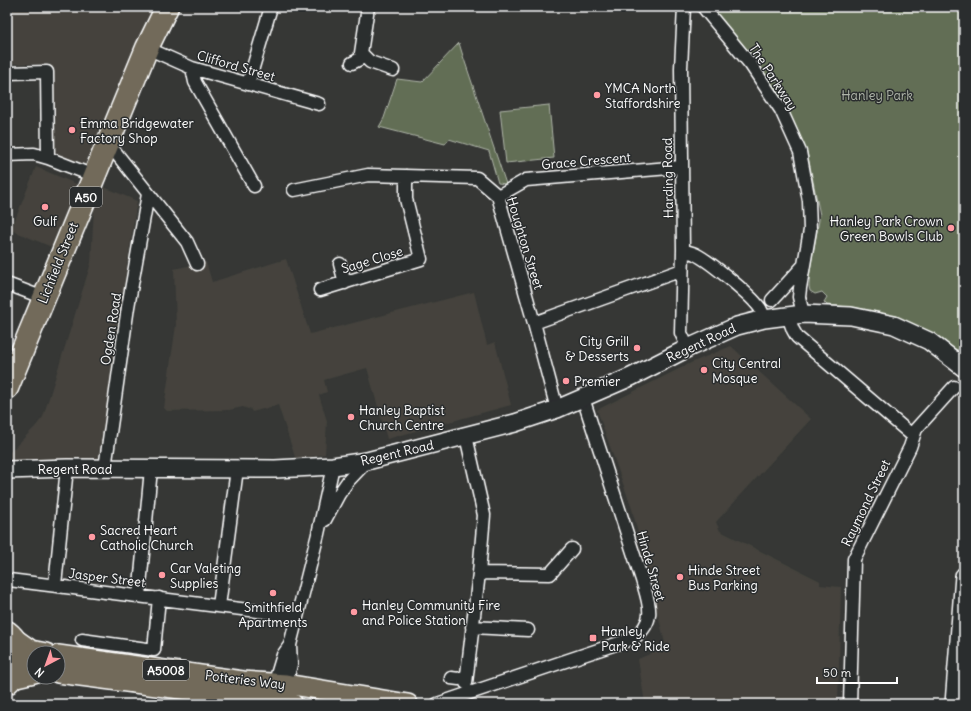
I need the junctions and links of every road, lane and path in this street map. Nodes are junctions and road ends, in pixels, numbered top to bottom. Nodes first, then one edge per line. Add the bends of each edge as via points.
1 (168, 7) edge
2 (271, 7) edge
3 (368, 7) edge
4 (684, 7) edge
5 (702, 7) edge
6 (147, 48) junction
7 (364, 57) junction
8 (352, 63) dead end
9 (192, 68) junction
10 (393, 70) dead end
11 (7, 73) edge
12 (248, 84) junction
13 (319, 104) dead end
14 (108, 143) junction
15 (7, 155) edge
16 (48, 158) junction
17 (682, 167) junction
18 (94, 176) junction
19 (406, 176) junction
20 (254, 186) dead end
21 (294, 190) dead end
22 (148, 194) junction
23 (498, 196) junction
24 (683, 250) junction
25 (197, 264) dead end
26 (340, 264) dead end
27 (803, 266) junction
28 (682, 270) junction
29 (344, 283) junction
30 (7, 284) edge
31 (320, 290) dead end
32 (44, 298) junction
33 (772, 300) dead end
34 (796, 315) junction
35 (764, 319) junction
36 (534, 323) junction
37 (688, 348) junction
38 (964, 368) edge
39 (954, 387) dead end
40 (7, 388) edge
41 (582, 398) junction
42 (557, 409) junction
43 (466, 436) junction
44 (913, 436) junction
45 (367, 461) junction
46 (333, 466) junction
47 (67, 468) junction
48 (105, 468) junction
49 (151, 469) junction
50 (237, 469) junction
51 (7, 470) edge
52 (318, 534) junction
53 (572, 549) dead end
54 (479, 573) junction
55 (964, 576) edge
56 (9, 580) dead end
57 (55, 585) junction
58 (139, 596) junction
59 (159, 598) junction
60 (219, 606) junction
61 (297, 616) junction
62 (472, 627) junction
63 (528, 630) dead end
64 (9, 633) edge
65 (82, 640) dead end
66 (26, 646) edge
67 (66, 657) edge
68 (26, 675) edge
69 (66, 675) edge
70 (451, 678) dead end
71 (8, 681) edge
72 (279, 698) edge
73 (249, 701) edge
74 (957, 702) edge
75 (408, 704) edge
76 (437, 704) edge
77 (850, 704) edge

1 - 6 highway, Lichfield Street / A50
2 - 12 street
3 - 7 street via 360,52
4 - 17 street, Harding Road via 681,68
5 - 27 street, The Parkway via 751,65 781,110 800,152 809,200 810,230
6 - 9 street, Clifford Street
6 - 14 highway, Lichfield Street / A50
7 - 8 street
7 - 10 street via 370,62
9 - 12 street, Clifford Street
9 - 20 street via 195,82
11 - 16 street via 47,72
12 - 13 street, Clifford Street
14 - 18 highway, Lichfield Street / A50
14 - 22 street
15 - 16 street via 34,154
16 - 18 street
17 - 23 street, Grace Crescent via 526,180
17 - 24 street, Harding Road
18 - 32 highway, Lichfield Street / A50
19 - 21 street, Houghton Street via 368,175
19 - 23 street, Houghton Street via 477,178
19 - 29 street, Sage Close via 406,199 421,259
22 - 25 street via 188,242
22 - 48 street, Ogden Road via 128,307
23 - 36 street, Houghton Street
24 - 28 street, Harding Road
24 - 35 street via 711,264 755,302 762,310
26 - 29 street
27 - 33 street
27 - 34 street, The Parkway
28 - 36 street
28 - 37 street, Harding Road via 681,333
29 - 31 street, Sage Close
30 - 32 street
32 - 40 highway, Lichfield Street / A50
34 - 35 street, Regent Road
34 - 38 street, Regent Road via 851,316 894,325 929,341
34 - 44 street, The Parkway via 792,330 797,336
35 - 37 street, Regent Road via 737,326
36 - 42 street, Houghton Street
37 - 41 street, Regent Road
39 - 44 street, Raymond Street via 916,429
41 - 42 street, Regent Road
41 - 76 street, Hinde Street via 650,606 648,620 634,638
42 - 43 street, Regent Road
43 - 45 street, Regent Road
43 - 54 street via 484,514
44 - 77 street, Raymond Street via 910,447 854,559
45 - 46 street, Regent Road
45 - 52 street via 339,494
46 - 50 street, Regent Road
46 - 52 street
47 - 48 street, Regent Road
47 - 51 street, Regent Road
47 - 57 street
48 - 49 street, Regent Road
49 - 50 street, Regent Road
49 - 58 street
50 - 60 street
52 - 61 street
53 - 54 street via 550,574
54 - 62 street
55 - 74 street
56 - 57 street, Jasper Street
57 - 58 street, Jasper Street
58 - 59 street, Jasper Street
59 - 60 street, Jasper Street
59 - 65 street via 154,650
60 - 61 street, Jasper Street
61 - 72 street via 290,645 283,655
62 - 63 street
62 - 70 street via 466,680
64 - 66 main road
64 - 71 highway via 18,647 20,659 18,668
67 - 72 main road, Potteries Way / A5008
68 - 71 main road
69 - 73 main road, Potteries Way / A5008
72 - 73 main road, Potteries Way / A5008
72 - 75 main road, Potteries Way / A5008

